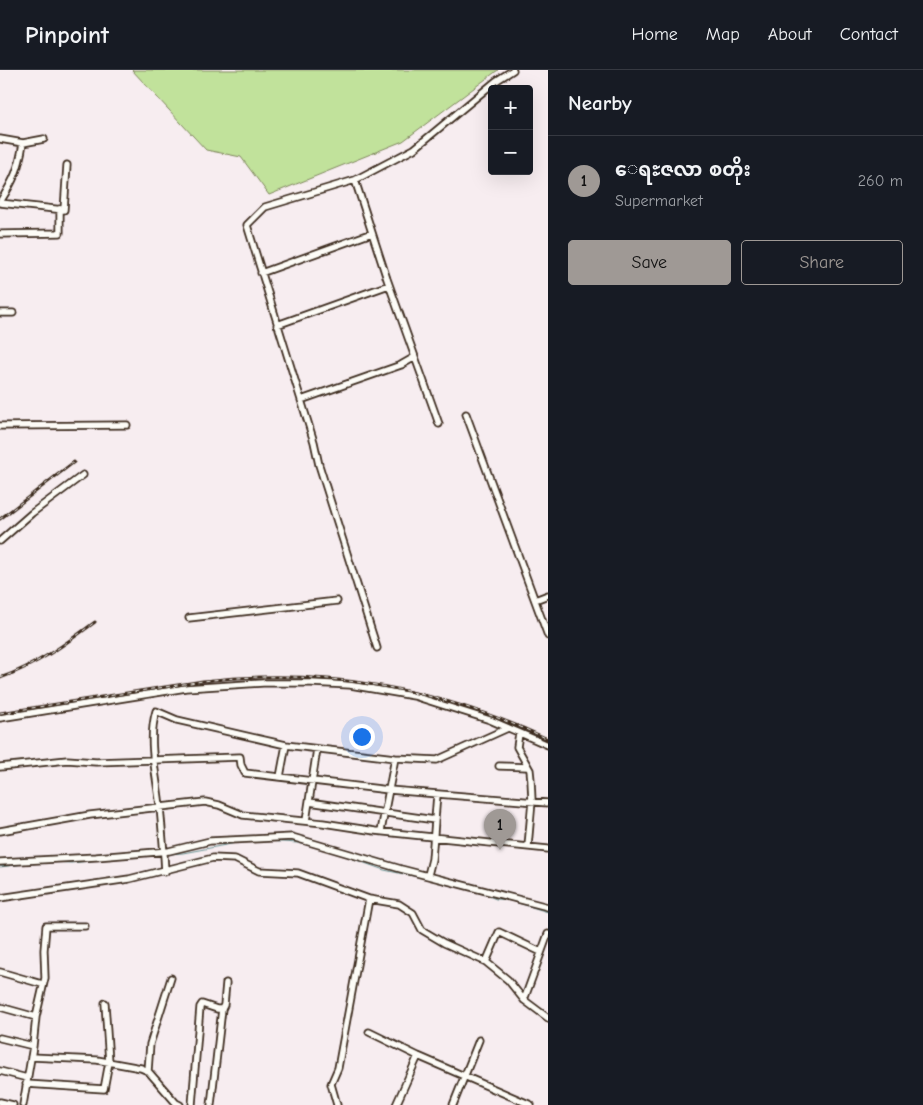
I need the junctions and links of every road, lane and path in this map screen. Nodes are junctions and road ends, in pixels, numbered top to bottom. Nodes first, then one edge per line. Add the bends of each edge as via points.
1 (513, 70) edge
2 (0, 139) edge
3 (44, 139) dead end
4 (23, 143) junction
5 (67, 165) dead end
6 (355, 180) junction
7 (0, 203) edge
8 (60, 209) junction
9 (0, 234) edge
10 (372, 234) junction
11 (261, 272) junction
12 (389, 285) junction
13 (0, 313) edge
14 (13, 313) dead end
15 (277, 325) junction
16 (416, 357) junction
17 (301, 400) junction
18 (466, 414) dead end
19 (127, 424) dead end
20 (439, 424) dead end
21 (0, 426) edge
22 (83, 475) dead end
23 (0, 541) edge
24 (548, 594) edge
25 (535, 600) junction
26 (337, 601) dead end
27 (190, 618) dead end
28 (548, 636) edge
29 (377, 648) dead end
30 (0, 718) edge
31 (508, 728) junction
32 (518, 733) junction
33 (286, 745) junction
34 (548, 745) edge
35 (317, 749) junction
36 (395, 758) junction
37 (153, 760) junction
38 (499, 766) dead end
39 (0, 767) edge
40 (527, 767) junction
41 (280, 777) junction
42 (313, 781) junction
43 (389, 790) junction
44 (437, 794) junction
45 (532, 801) junction
46 (309, 802) junction
47 (548, 803) edge
48 (160, 806) junction
49 (385, 813) junction
50 (435, 820) junction
51 (306, 821) junction
52 (0, 831) edge
53 (381, 831) junction
54 (434, 837) junction
55 (528, 846) junction
56 (548, 849) edge
57 (164, 852) junction
58 (0, 862) edge
59 (165, 872) junction
60 (428, 875) junction
61 (0, 898) edge
62 (369, 899) junction
63 (548, 907) edge
64 (85, 926) dead end
65 (548, 934) edge
66 (541, 952) junction
67 (486, 962) junction
68 (0, 972) edge
69 (172, 978) dead end
70 (226, 983) dead end
71 (42, 984) junction
72 (524, 1000) junction
73 (105, 1003) dead end
74 (0, 1007) edge
75 (222, 1009) junction
76 (36, 1017) junction
77 (548, 1018) edge
78 (369, 1032) dead end
79 (0, 1038) edge
80 (479, 1040) dead end
81 (33, 1046) junction
82 (418, 1056) junction
83 (31, 1057) junction
84 (109, 1062) junction
85 (0, 1071) edge
86 (148, 1071) junction
87 (465, 1076) junction
88 (27, 1081) junction
89 (0, 1102) edge
90 (177, 1104) edge
91 (13, 1105) edge
92 (23, 1105) edge
93 (192, 1105) edge
94 (211, 1105) edge
95 (337, 1105) edge
96 (396, 1105) edge
97 (452, 1105) edge
98 (531, 1105) edge

1 - 6 street via 414,149
2 - 4 street
3 - 4 street
4 - 7 street via 15,179
5 - 8 street via 64,210
6 - 10 street
6 - 11 street via 265,206 247,225
7 - 8 street
8 - 9 street via 60,233
10 - 11 street
10 - 12 street
11 - 15 street
12 - 15 street
12 - 16 street
13 - 14 street
15 - 17 street
16 - 17 street
16 - 20 street
17 - 29 street
18 - 25 street
19 - 21 street
22 - 23 street
24 - 25 street
25 - 28 street
26 - 27 street
30 - 31 street via 186,688 311,682 414,696
31 - 32 street
31 - 36 street via 437,760
32 - 34 street
32 - 40 street via 517,747
33 - 35 street
33 - 37 street via 177,720 156,711
33 - 41 street
35 - 36 street
35 - 42 street
36 - 43 street
37 - 39 street via 66,760
37 - 41 street via 240,757 245,773
37 - 48 street
38 - 40 street
40 - 45 street
41 - 42 street
42 - 43 street
42 - 46 street
43 - 44 street
43 - 49 street
44 - 45 street
44 - 50 street
45 - 47 street
45 - 55 street
46 - 49 street
46 - 51 street
48 - 51 street via 205,802 243,815
48 - 52 street
48 - 57 street
49 - 50 street
49 - 53 street
50 - 54 street
51 - 53 street
53 - 54 street
54 - 55 street
54 - 60 street
55 - 56 street
57 - 58 street
57 - 59 street
57 - 60 street via 210,841 292,837
59 - 61 street
59 - 62 street via 213,858 235,860 259,872 298,873
60 - 63 street
62 - 67 street via 399,904 413,913 422,930 444,944
62 - 95 street via 338,1068 331,1084
64 - 71 street via 46,926 45,978
65 - 66 street
66 - 67 street via 499,932
66 - 72 street
67 - 72 street via 508,980
68 - 71 street
69 - 86 street via 150,1044
70 - 75 street
71 - 76 street
72 - 77 street
73 - 84 street
74 - 76 street
75 - 93 street via 202,1004 200,1008
75 - 94 street
76 - 81 street
78 - 82 street
79 - 81 street
80 - 87 street
81 - 83 street
82 - 87 street
82 - 96 street
83 - 84 street
83 - 88 street
84 - 86 street
84 - 88 street via 104,1089
85 - 88 street
86 - 90 street
87 - 97 street
87 - 98 street
88 - 92 street
89 - 91 street

